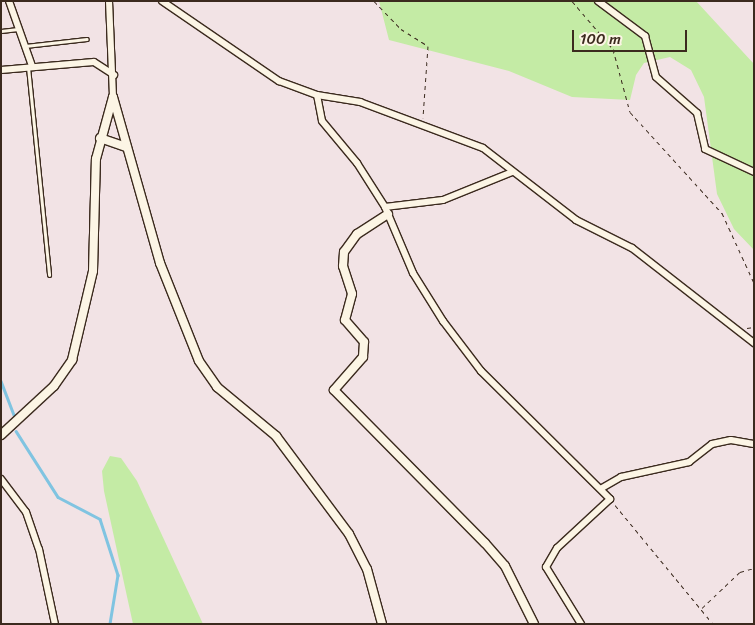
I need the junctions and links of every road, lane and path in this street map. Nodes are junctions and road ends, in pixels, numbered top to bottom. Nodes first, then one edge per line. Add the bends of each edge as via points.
1 (9, 1) edge
2 (109, 1) edge
3 (162, 1) edge
4 (374, 1) edge
5 (572, 1) edge
6 (598, 1) edge
7 (19, 29) junction
8 (1, 31) edge
9 (87, 39) dead end
10 (25, 46) junction
11 (30, 67) junction
12 (1, 70) edge
13 (114, 75) junction
14 (317, 95) junction
15 (113, 96) junction
16 (423, 126) junction
17 (100, 138) junction
18 (126, 147) junction
19 (512, 172) junction
20 (754, 172) edge
21 (387, 211) junction
22 (50, 275) dead end
23 (754, 283) edge
24 (754, 344) edge
25 (1, 435) edge
26 (754, 444) edge
27 (1, 479) edge
28 (602, 488) junction
29 (610, 499) junction
30 (754, 568) edge
31 (701, 609) junction
32 (55, 624) edge
33 (382, 624) edge
34 (534, 624) edge
35 (581, 624) edge
36 (713, 624) edge

1 - 7 street
2 - 13 street
3 - 14 street via 279,81
4 - 16 path via 401,29 428,46
5 - 23 path via 612,49 630,112 722,213
6 - 20 street via 645,36 656,77 697,113 705,148
7 - 8 lane
7 - 10 street
9 - 10 lane
10 - 11 street
11 - 12 street
11 - 13 street via 94,62
11 - 22 lane
13 - 15 street
14 - 16 street via 360,102
14 - 21 street via 322,121 357,162
15 - 17 street
15 - 18 street
16 - 19 street via 483,148
17 - 18 street
17 - 25 street via 93,272 72,360 54,386
18 - 33 street via 160,264 199,361 217,387 276,436 350,534 367,569
19 - 21 street via 443,200
19 - 24 street via 576,220 632,248
21 - 28 street via 413,273 481,371 582,475
21 - 34 street via 357,234 344,252 343,266 352,294 345,320 364,342 363,357 334,390 490,548 509,573
26 - 28 street via 731,440 712,444 689,462 621,477
27 - 32 street via 26,512 39,549
28 - 29 street
29 - 31 path via 646,537
29 - 35 street via 557,548 546,567
30 - 31 path via 740,572
31 - 36 path

